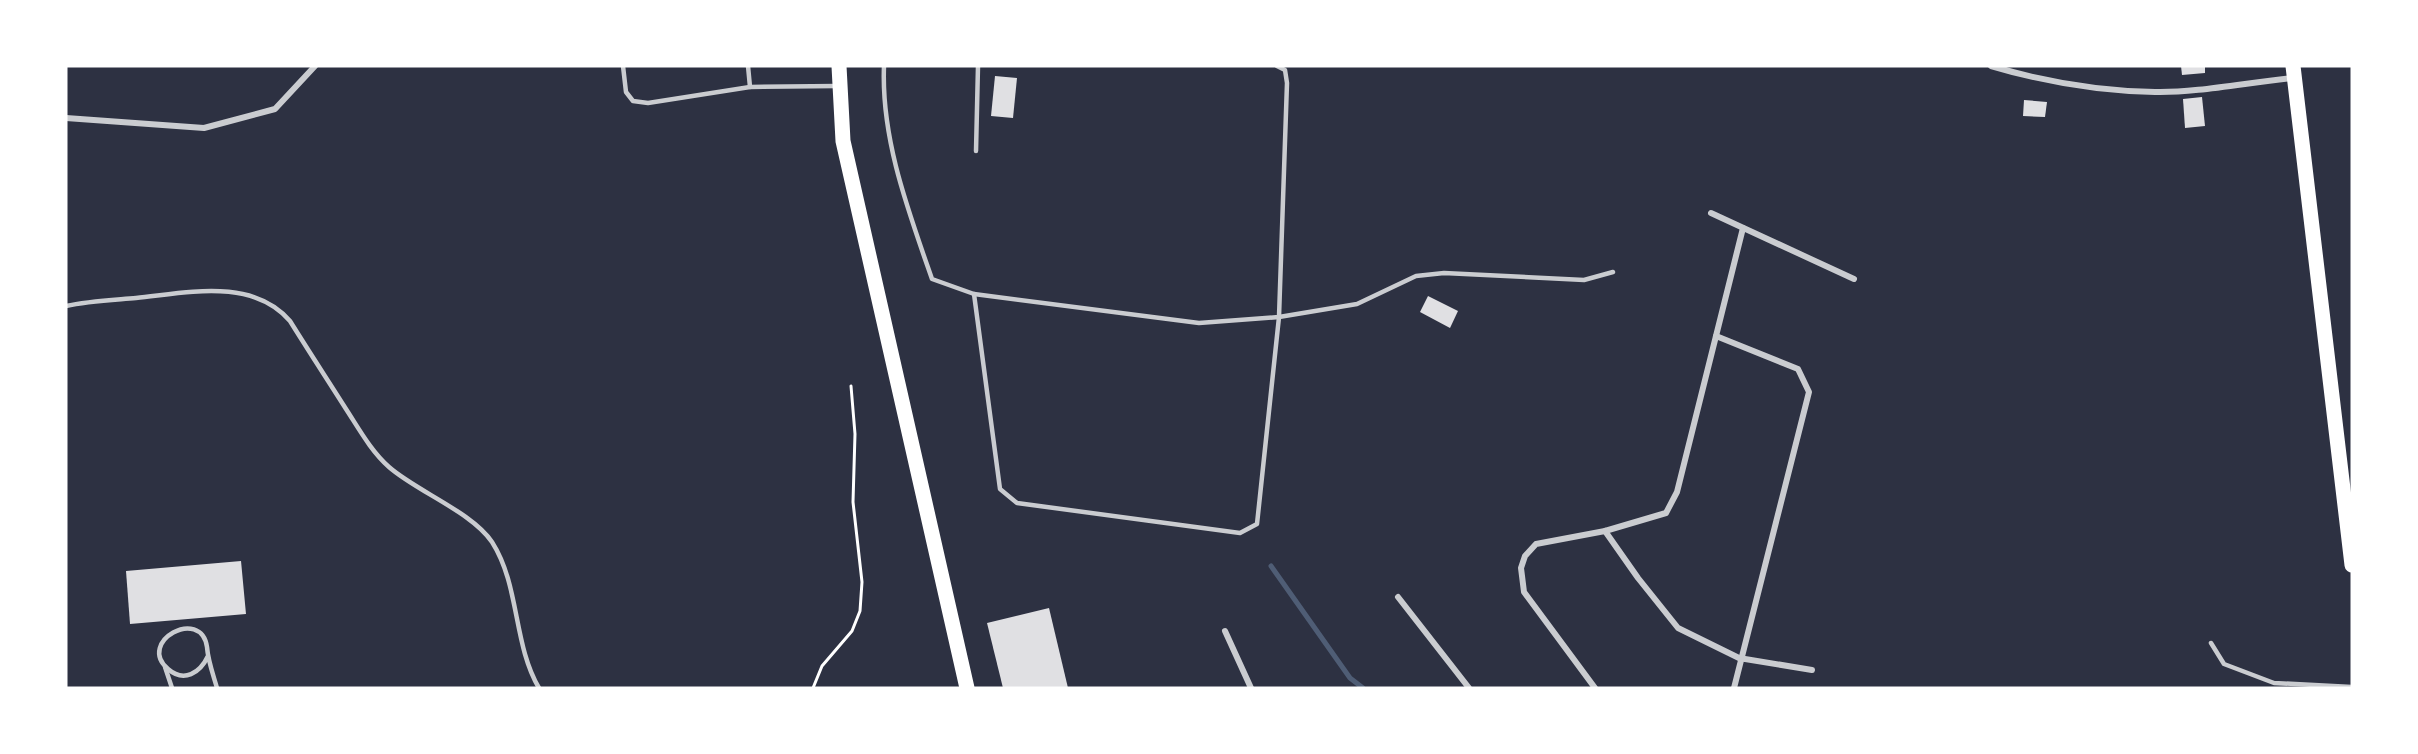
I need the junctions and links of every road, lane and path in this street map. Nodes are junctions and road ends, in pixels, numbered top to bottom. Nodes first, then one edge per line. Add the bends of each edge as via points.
1 (315, 66) edge
2 (622, 66) edge
3 (748, 66) edge
4 (839, 66) edge
5 (884, 66) edge
6 (978, 66) edge
7 (1277, 66) edge
8 (1991, 66) edge
9 (2293, 72) edge
10 (840, 86) junction
11 (750, 87) junction
12 (66, 118) edge
13 (976, 151) dead end
14 (1711, 213) dead end
15 (1743, 228) junction
16 (1613, 272) dead end
17 (1854, 279) dead end
18 (974, 294) junction
19 (66, 306) edge
20 (1279, 317) junction
21 (1716, 336) junction
22 (851, 386) dead end
23 (1605, 531) junction
24 (2352, 565) edge
25 (1398, 597) dead end
26 (1225, 631) dead end
27 (2211, 644) dead end
28 (208, 656) junction
29 (1739, 658) junction
30 (165, 668) junction
31 (1812, 670) dead end
32 (2352, 687) edge
33 (171, 688) edge
34 (217, 688) edge
35 (539, 688) edge
36 (813, 688) edge
37 (967, 688) edge
38 (1251, 688) edge
39 (1468, 688) edge
40 (1595, 688) edge
41 (1734, 688) edge

1 - 12 street via 275,109 204,128
2 - 11 lane via 626,92 633,101 648,103
3 - 11 lane
4 - 10 main road
5 - 18 lane via 883,98 902,192 932,279
6 - 13 lane
7 - 20 lane via 1284,70 1287,83
8 - 9 street via 2075,87 2157,92
9 - 24 main road
10 - 11 lane
10 - 37 main road via 843,141
14 - 15 street
15 - 17 street
15 - 21 street
16 - 20 lane via 1584,280 1444,273 1416,276 1356,304
18 - 20 lane via 1199,322
18 - 20 lane via 1000,489 1017,503 1240,533 1257,524
19 - 35 lane via 212,290 240,293 278,307 370,447 390,468 469,521 490,540 507,570 522,639
21 - 23 street via 1677,492 1666,513
21 - 29 street via 1798,369 1809,392
22 - 36 path via 855,434 853,502 862,582 860,611 852,631 822,666
23 - 29 street via 1678,628
23 - 40 street via 1536,544 1521,567 1524,592
25 - 39 street
26 - 38 street
27 - 32 lane via 2224,664 2274,683
28 - 30 lane via 202,669 190,676 176,675
28 - 30 lane via 206,643 197,632 185,628 171,632 162,641 160,655
28 - 34 lane
29 - 31 street
29 - 41 street
30 - 33 lane

